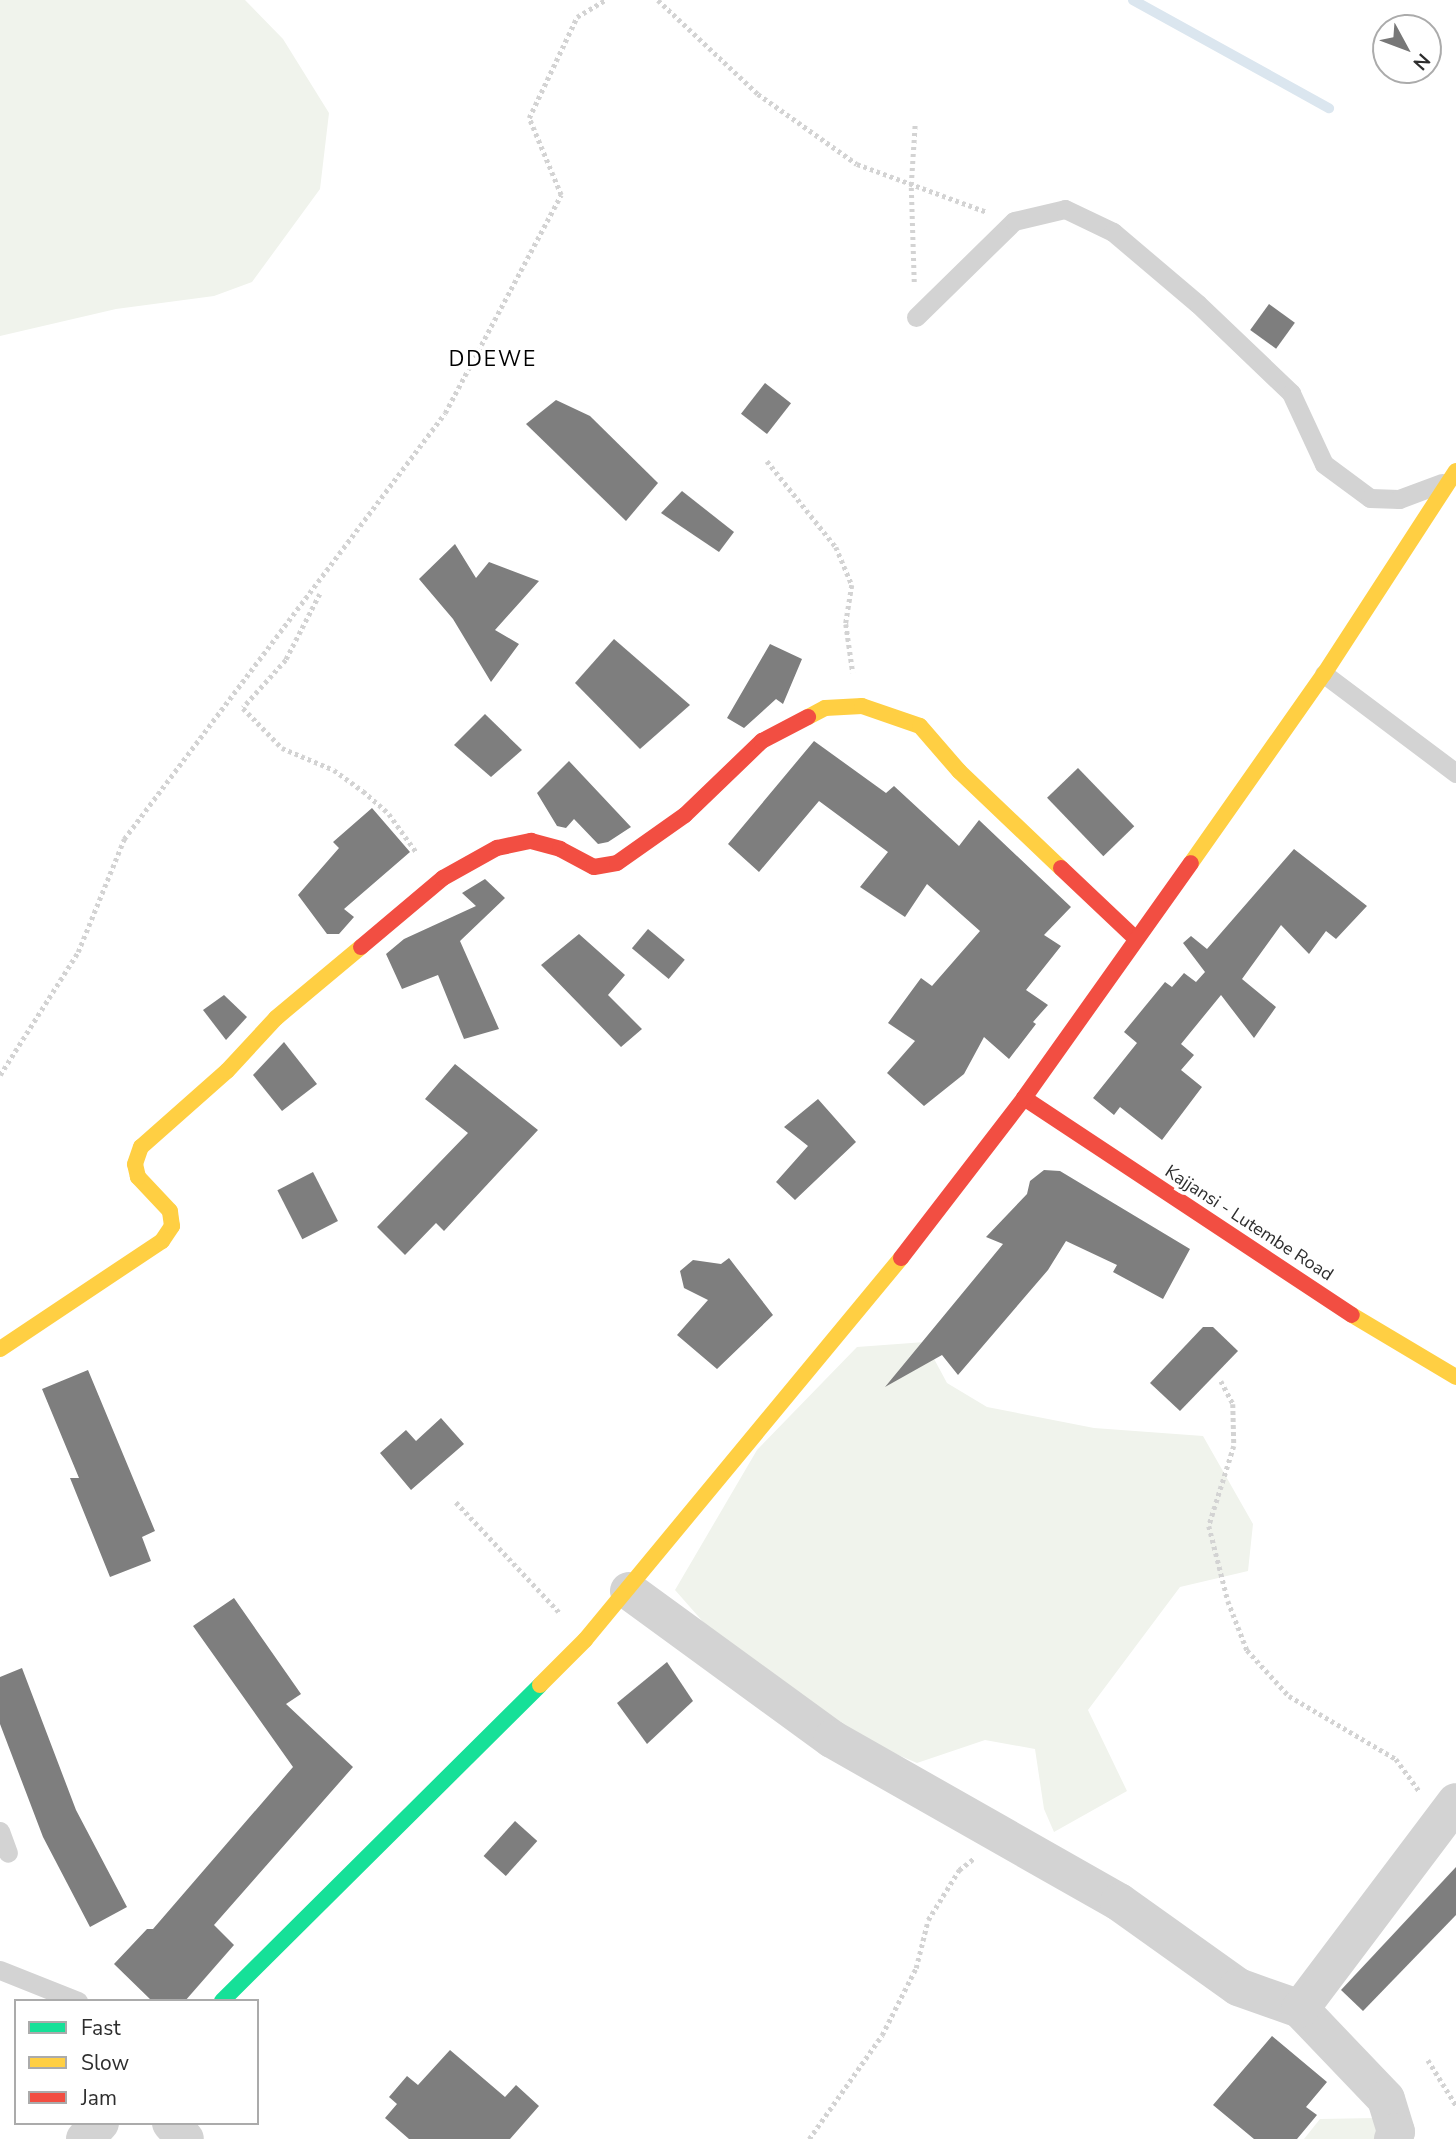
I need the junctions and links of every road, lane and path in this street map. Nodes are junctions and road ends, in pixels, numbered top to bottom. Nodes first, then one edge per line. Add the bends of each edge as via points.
1 (605, 0) edge
2 (658, 0) edge
3 (915, 122) dead end
4 (911, 185) junction
5 (1014, 220) junction
6 (916, 317) joint
7 (767, 461) dead end
8 (1453, 476) edge
9 (320, 594) dead end
10 (1324, 674) junction
11 (862, 706) junction
12 (1456, 773) edge
13 (443, 878) junction
14 (1134, 937) junction
15 (0, 1074) edge
16 (1024, 1098) junction
17 (0, 1349) edge
18 (1456, 1377) edge
19 (1221, 1381) dead end
20 (456, 1502) dead end
21 (629, 1591) junction
22 (585, 1640) junction
23 (1448, 1813) edge
24 (0, 1831) edge
25 (1004, 1835) junction
26 (8, 1853) dead end
27 (0, 1970) edge
28 (73, 1999) edge
29 (224, 1999) edge
30 (1300, 2009) junction
31 (1428, 2060) dead end
32 (1455, 2098) edge
33 (1456, 2105) edge
34 (98, 2125) edge
35 (173, 2125) edge
36 (85, 2139) edge
37 (185, 2139) edge
38 (809, 2139) edge
39 (1394, 2139) edge

1 - 15 path via 577,17 528,118 561,195 445,413 124,839 78,952
2 - 4 path via 758,94 857,164
3 - 4 path
4 - 5 path
4 - 6 path
5 - 6 lane
5 - 8 lane via 1065,209 1113,232 1198,304 1291,393 1324,464 1370,498 1399,499
7 - 11 path via 836,547 852,585 848,653
8 - 10 street
9 - 13 path via 286,660 243,708 282,748 334,770 363,791 389,814
10 - 12 lane
10 - 14 street
11 - 13 street via 825,708 762,741 685,815 617,863 594,867 560,849 531,841 497,848
11 - 14 street via 920,726 959,771
13 - 17 street via 276,1018 227,1071 141,1147 135,1164 138,1177 170,1211 172,1226 162,1241
14 - 16 street
16 - 18 street, Kajjansi - Lutembe Road via 1379,1332
16 - 21 street via 875,1292
19 - 23 path via 1233,1404 1234,1446 1209,1526 1228,1601 1247,1650 1289,1696 1396,1759
20 - 22 path
21 - 22 street
21 - 25 street via 832,1739
22 - 29 street
23 - 30 street
24 - 26 lane
25 - 30 street via 1119,1902 1238,1987
25 - 38 path via 959,1870 928,1920 916,1968 882,2035
27 - 28 lane
30 - 39 street via 1386,2099
31 - 32 path
32 - 33 path
34 - 36 street
35 - 37 street

